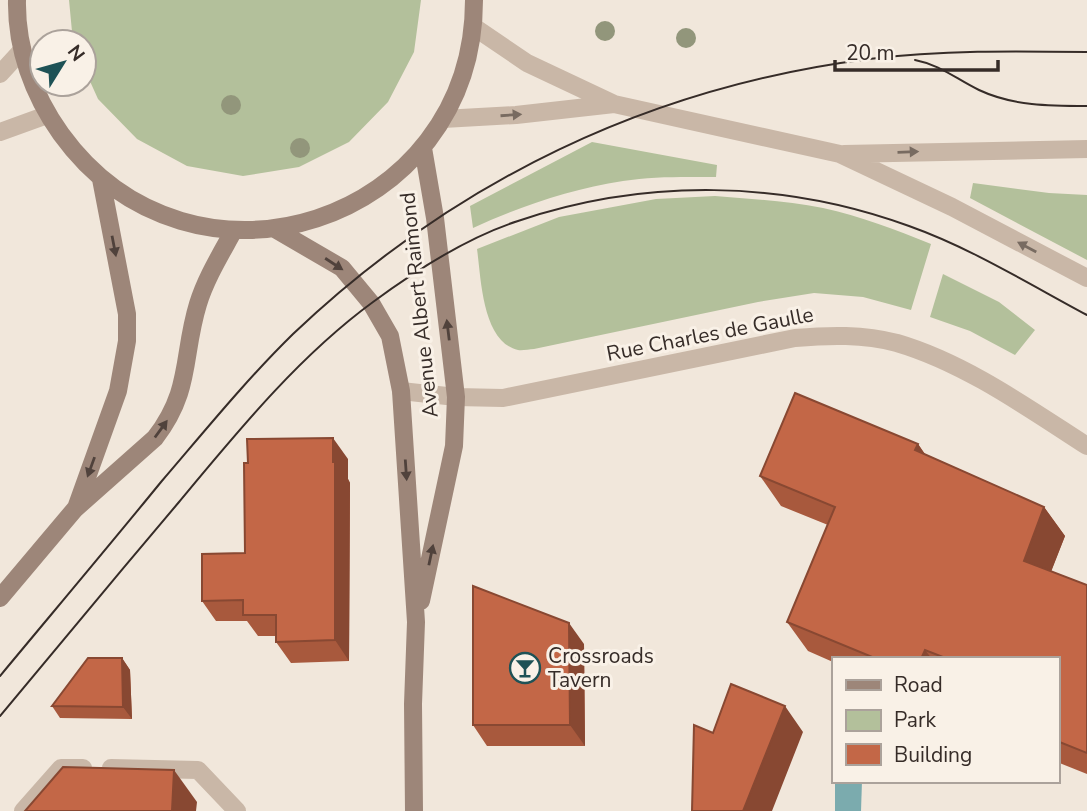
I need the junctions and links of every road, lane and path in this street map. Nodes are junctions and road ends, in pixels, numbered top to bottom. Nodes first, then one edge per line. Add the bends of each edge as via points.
1 (17, 0) edge
2 (474, 0) edge
3 (474, 27) junction
4 (22, 50) junction
5 (0, 74) edge
6 (614, 104) junction
7 (47, 115) junction
8 (443, 119) junction
9 (0, 132) edge
10 (423, 148) junction
11 (1087, 149) edge
12 (840, 155) junction
13 (101, 179) junction
14 (275, 229) junction
15 (234, 230) junction
16 (1087, 278) edge
17 (401, 391) junction
18 (456, 397) junction
19 (1087, 446) edge
20 (75, 509) junction
21 (0, 598) edge
22 (416, 622) junction
23 (23, 811) edge
24 (237, 811) edge
25 (414, 811) edge

1 - 4 street
2 - 3 street
3 - 6 street via 527,63
3 - 8 street via 464,75
4 - 5 street
4 - 7 street
8 -> 6 street
6 - 12 street
7 - 9 street
7 - 13 street via 76,155
8 - 10 street
10 - 14 street via 404,169 357,203 304,224
18 -> 10 street, Avenue Albert Raimond
12 -> 11 street
16 -> 12 street
13 - 15 street via 158,213 208,228
13 -> 20 street via 127,314 127,341 118,391
14 - 15 street
14 -> 17 street, Avenue Albert Raimond via 342,268 355,282 390,336
20 -> 15 street via 165,425 183,384 197,305
17 - 18 street, Rue Charles de Gaulle
17 -> 22 street, Avenue Albert Raimond
18 - 19 street, Rue Charles de Gaulle via 503,398 794,338 861,337 895,343 961,370
22 -> 18 street, Avenue Albert Raimond via 454,446
20 - 21 street
22 - 25 street, Avenue Albert Raimond
23 - 24 street via 61,768 198,770

